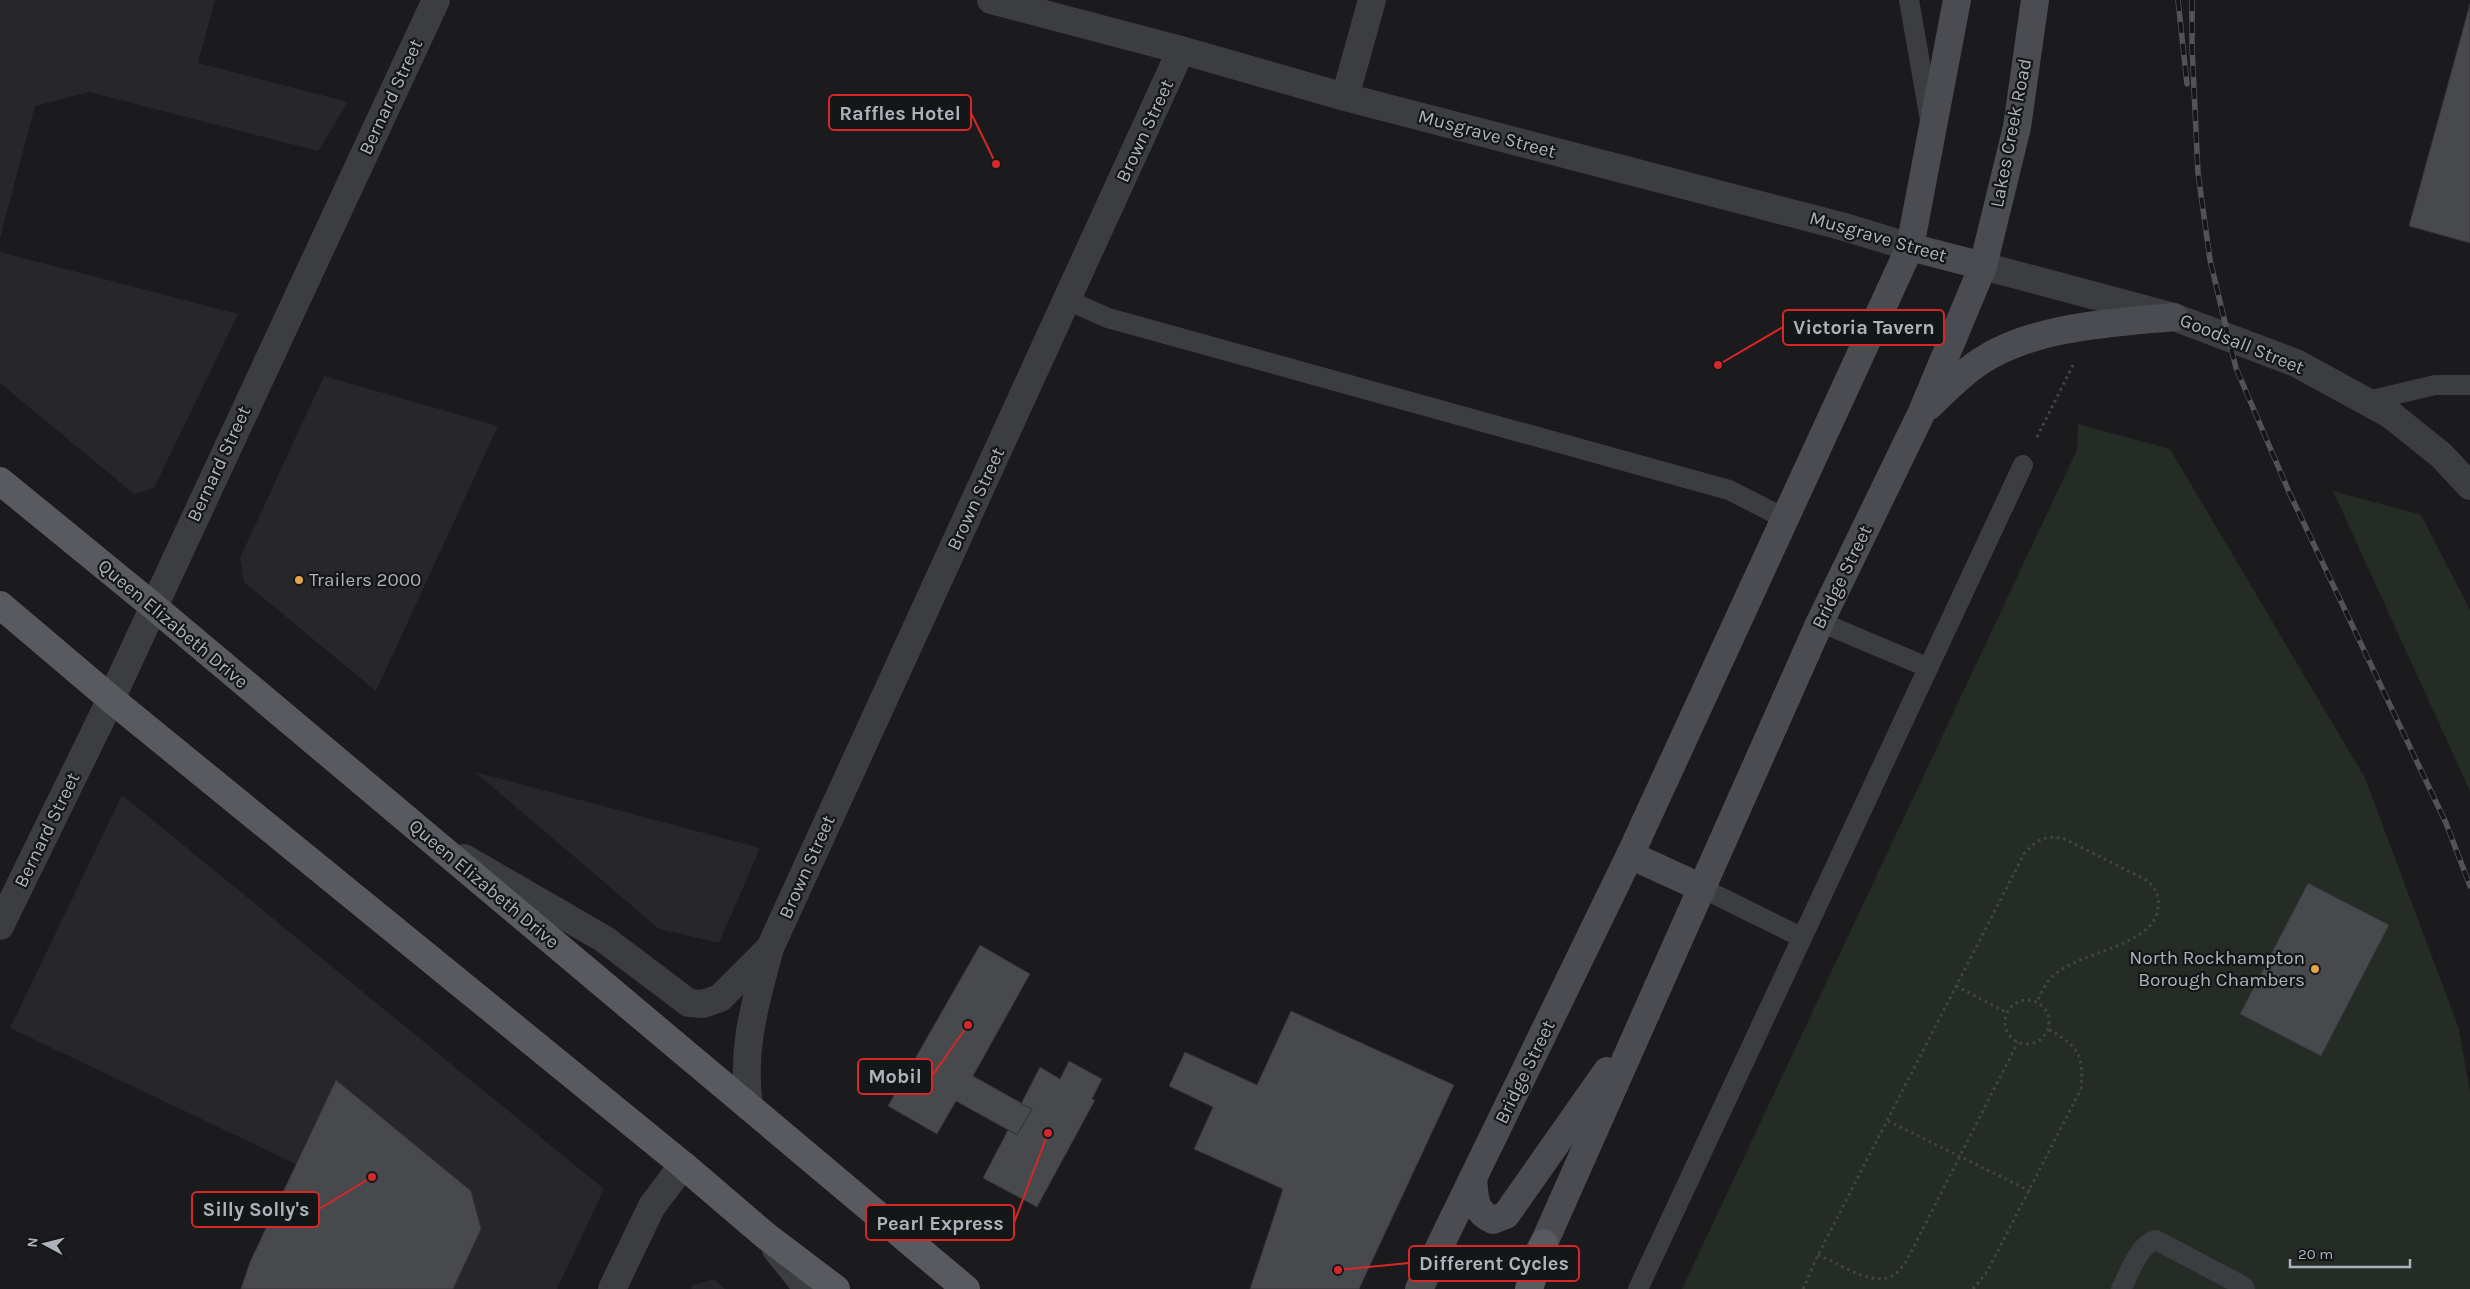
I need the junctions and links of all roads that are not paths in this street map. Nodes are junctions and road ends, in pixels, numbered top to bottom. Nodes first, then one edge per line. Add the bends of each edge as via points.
1 (436, 0) edge
2 (991, 0) edge
3 (1372, 0) edge
4 (1909, 0) edge
5 (1958, 0) edge
6 (2035, 0) edge
7 (1181, 50) junction
8 (1346, 97) junction
9 (1932, 129) junction
10 (1910, 247) junction
11 (1983, 266) junction
12 (1067, 300) junction
13 (2174, 316) junction
14 (2470, 385) edge
15 (2368, 401) junction
16 (1922, 412) junction
17 (2023, 465) road end
18 (0, 481) edge
19 (2470, 486) edge
20 (1784, 518) junction
21 (0, 605) edge
22 (153, 606) junction
23 (1820, 622) junction
24 (1927, 667) junction
25 (111, 699) junction
26 (429, 838) junction
27 (1630, 855) junction
28 (1702, 888) junction
29 (0, 926) edge
30 (1801, 937) junction
31 (770, 948) junction
32 (1644, 1019) junction
33 (749, 1107) junction
34 (683, 1165) junction
35 (1473, 1178) junction
36 (766, 1236) junction
37 (1544, 1243) junction
38 (612, 1289) edge
39 (808, 1289) edge
40 (836, 1289) edge
41 (966, 1289) edge
42 (1419, 1289) edge
43 (1518, 1289) edge
44 (1529, 1289) edge
45 (1638, 1289) edge
46 (2121, 1289) edge
47 (2245, 1289) edge

1 - 22 street, Bernard Street
2 - 7 street, Musgrave Street
3 - 8 street
4 - 9 lane
5 - 9 main road
6 - 11 main road, Lakes Creek Road via 2016,127
7 - 8 street, Musgrave Street
7 - 12 street, Brown Street
8 - 10 street, Musgrave Street via 1841,226
9 - 10 main road
10 - 11 main road, Musgrave Street
10 - 20 main road, Bridge Street
11 - 13 street, Goodsall Street
11 - 16 main road, Bridge Street
12 - 20 lane via 1108,318 1729,490
12 - 31 street, Brown Street
13 - 15 street, Goodsall Street via 2296,363
13 - 16 main road via 2070,328 2021,342 1982,360
14 - 15 lane via 2435,385
15 - 19 street, Goodsall Street via 2441,455
16 - 23 main road, Bridge Street
17 - 24 lane
18 - 22 main road, Queen Elizabeth Drive
20 - 27 main road, Bridge Street
21 - 25 main road
22 - 25 street, Bernard Street
22 - 26 main road, Queen Elizabeth Drive
23 - 24 lane
23 - 28 main road, Bridge Street
24 - 30 lane
25 - 29 street, Bernard Street
25 - 34 main road
26 - 31 street, Brown Street via 604,939 689,1003 703,1004 720,998
26 - 33 main road, Queen Elizabeth Drive
27 - 28 main road
27 - 35 main road, Bridge Street
28 - 30 lane
28 - 32 main road, Bridge Street
30 - 45 lane
31 - 33 street, Brown Street via 748,1042 745,1068
32 - 35 main road via 1506,1214 1493,1220 1482,1215 1475,1201
32 - 37 main road, Bridge Street
33 - 41 main road, Queen Elizabeth Drive
34 - 36 main road
34 - 38 street via 652,1206
35 - 42 main road, Bridge Street
36 - 39 street
36 - 40 main road
37 - 43 main road, Bridge Street
37 - 44 main road
46 - 47 lane via 2143,1249 2148,1242 2156,1240

